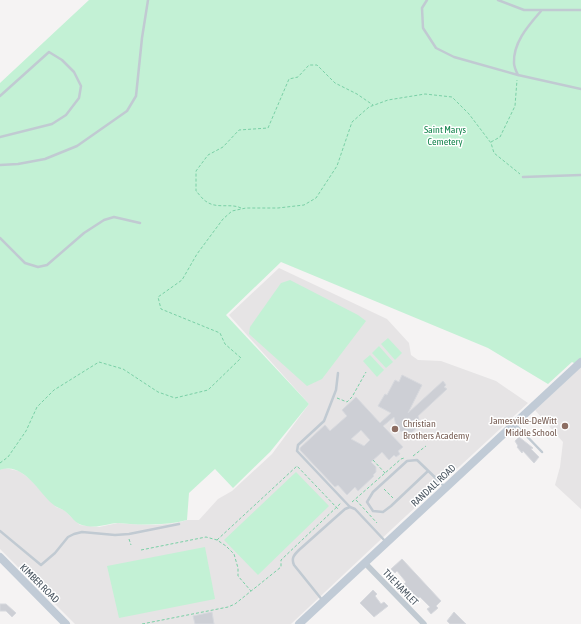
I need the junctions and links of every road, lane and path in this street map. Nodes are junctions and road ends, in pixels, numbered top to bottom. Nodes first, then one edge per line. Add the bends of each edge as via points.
1 (148, 0) edge
2 (427, 0) edge
3 (498, 0) edge
4 (581, 10) edge
5 (541, 11) junction
6 (518, 75) junction
7 (581, 89) edge
8 (0, 96) edge
9 (373, 105) junction
10 (0, 138) edge
11 (491, 143) junction
12 (0, 165) edge
13 (581, 175) edge
14 (523, 177) joint
15 (242, 208) junction
16 (140, 224) dead end
17 (0, 238) edge
18 (581, 362) edge
19 (338, 372) dead end
20 (366, 372) dead end
21 (333, 396) junction
22 (514, 424) junction
23 (426, 446) dead end
24 (542, 452) dead end
25 (373, 460) dead end
26 (0, 463) edge
27 (428, 471) junction
28 (385, 473) junction
29 (380, 485) junction
30 (445, 487) junction
31 (356, 500) junction
32 (396, 501) junction
33 (346, 502) junction
34 (336, 507) junction
35 (350, 508) junction
36 (341, 512) junction
37 (180, 524) dead end
38 (377, 524) dead end
39 (0, 531) edge
40 (128, 534) junction
41 (217, 540) junction
42 (387, 542) junction
43 (131, 545) dead end
44 (142, 550) dead end
45 (0, 557) edge
46 (365, 563) junction
47 (251, 591) junction
48 (324, 601) junction
49 (66, 624) edge
50 (142, 624) edge
51 (299, 624) edge
52 (424, 624) edge

1 - 12 lane via 136,96 127,111 77,146 45,160
2 - 6 lane via 422,8 423,28 436,48 454,58
3 - 5 lane via 524,10
4 - 5 lane
5 - 6 lane via 524,32 516,48 513,63
6 - 7 lane
6 - 11 path via 515,106 500,137
8 - 10 lane via 49,52 74,72 81,86 79,98 66,115 52,124
9 - 11 path via 424,94 452,97
9 - 15 path via 352,122 337,166 316,198 304,205
9 - 15 path via 335,83 317,65 309,65 298,77 288,79 268,128 239,130 223,147 208,155 196,171 196,191 207,203
11 - 14 path via 494,153
13 - 14 lane
15 - 26 path via 232,211 223,219 197,254 182,280 158,297 161,309 220,333 225,344 241,358 208,390 175,398 158,392 123,369 99,362 54,390 37,407 26,431 8,457
16 - 17 lane via 114,217 104,220 84,233 47,265 38,267 25,263
18 - 22 street, RANDALL ROAD
19 - 21 lane
20 - 21 path via 347,402
21 - 33 lane via 324,421 298,445 297,451
22 - 24 lane
22 - 30 street, RANDALL ROAD
23 - 28 path via 415,455 401,459
25 - 28 path
27 - 29 lane via 418,460 407,462
27 - 30 lane
27 - 32 lane
28 - 31 path
29 - 32 path
29 - 32 lane via 367,502 373,511 383,512
30 - 42 street, RANDALL ROAD
31 - 33 path
31 - 38 path
33 - 34 path via 341,502
33 - 35 lane
34 - 36 path
34 - 41 path via 297,466
34 - 47 path via 281,560 281,567
35 - 36 lane
35 - 42 lane via 355,509
36 - 48 lane via 294,556 292,561
37 - 40 lane
39 - 40 lane via 41,565 74,534
40 - 43 path
41 - 44 path via 206,537
41 - 47 path via 234,554 238,576
42 - 46 street, RANDALL ROAD
45 - 49 street, KIMBER ROAD
46 - 48 street, RANDALL ROAD
46 - 52 street, THE HAMLET
47 - 50 path via 228,607
48 - 51 street, RANDALL ROAD

